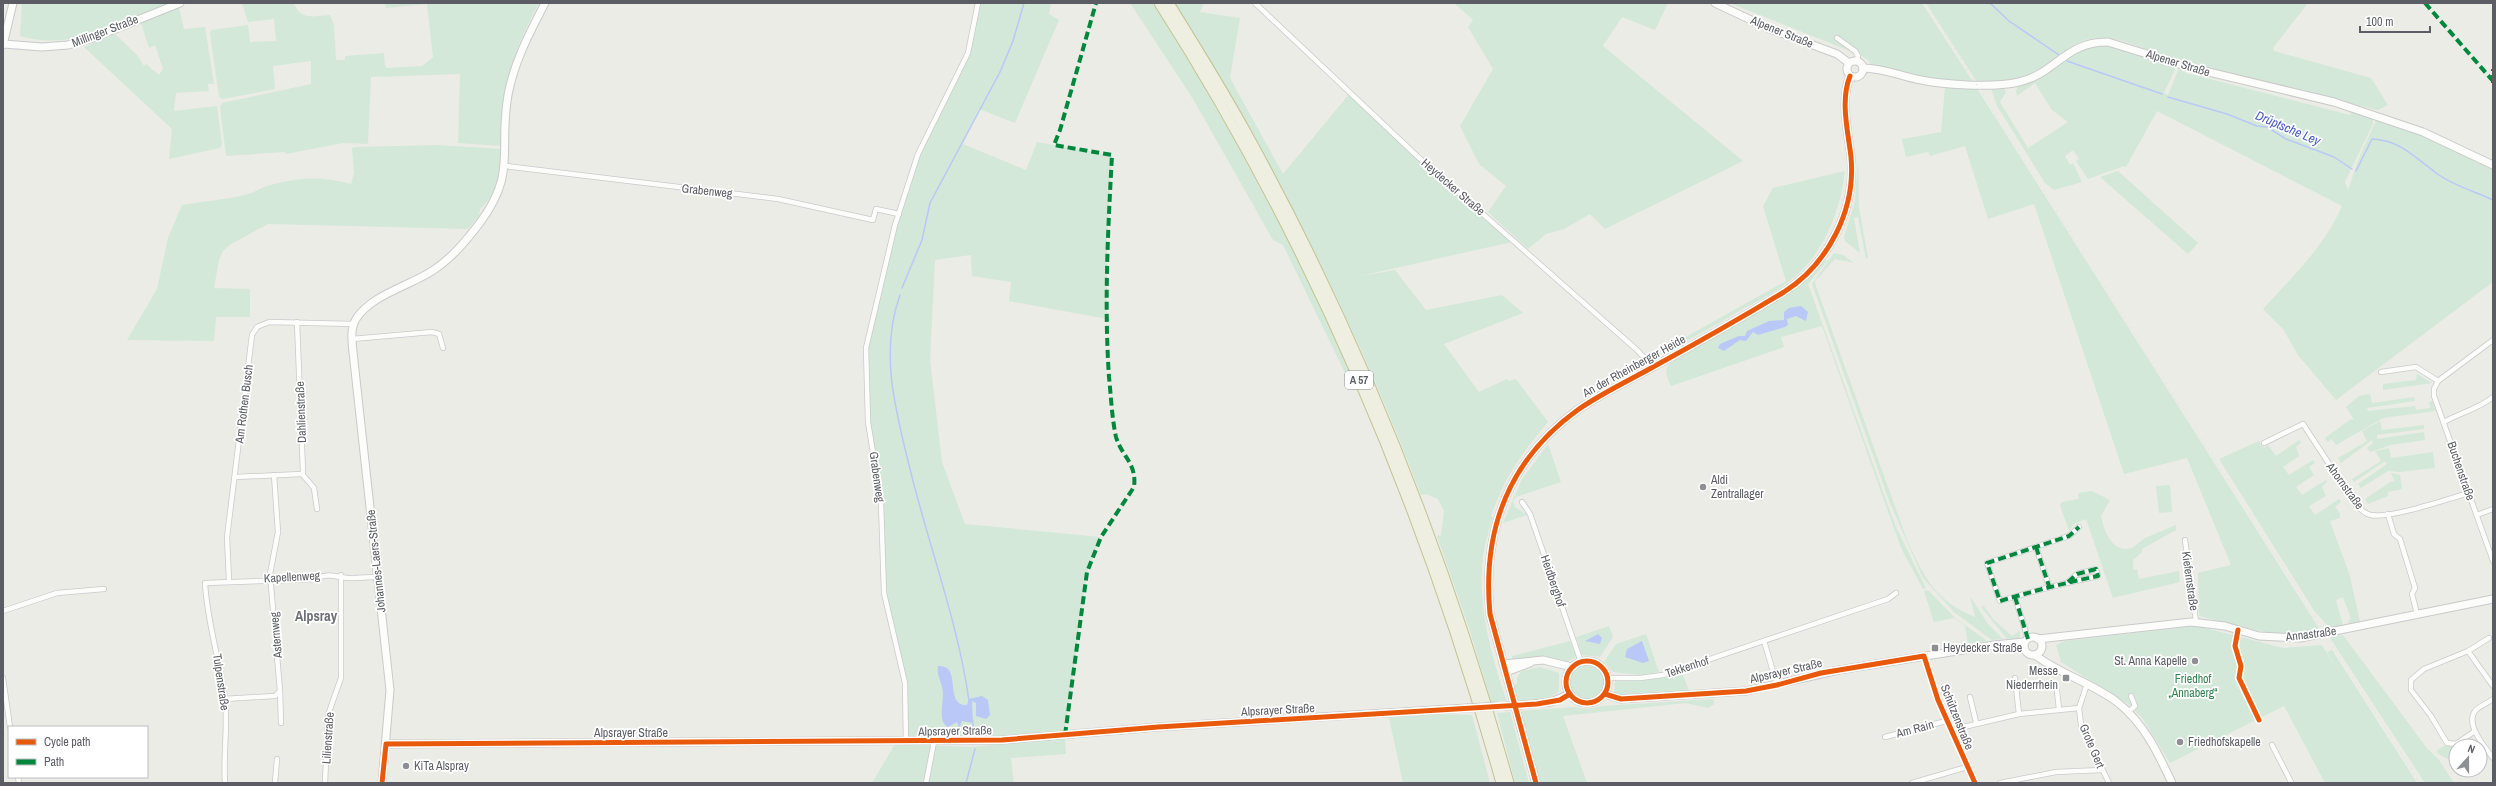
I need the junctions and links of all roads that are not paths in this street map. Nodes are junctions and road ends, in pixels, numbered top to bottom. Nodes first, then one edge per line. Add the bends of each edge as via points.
1 (14, 3) edge
2 (180, 3) edge
3 (545, 3) edge
4 (978, 3) edge
5 (1159, 3) edge
6 (1169, 3) edge
7 (1256, 3) edge
8 (1715, 3) edge
9 (1837, 38) dead end
10 (3, 44) edge
11 (1858, 61) junction
12 (1849, 63) junction
13 (1863, 68) junction
14 (1850, 76) junction
15 (2493, 165) edge
16 (505, 166) junction
17 (899, 214) junction
18 (297, 322) junction
19 (354, 324) junction
20 (352, 339) junction
21 (2493, 340) edge
22 (443, 348) dead end
23 (1653, 367) junction
24 (2381, 372) dead end
25 (2438, 381) junction
26 (2493, 397) edge
27 (2444, 422) junction
28 (2264, 443) dead end
29 (302, 474) junction
30 (274, 475) junction
31 (235, 477) junction
32 (2469, 493) junction
33 (1522, 502) dead end
34 (2493, 509) edge
35 (317, 510) dead end
36 (2388, 514) junction
37 (2477, 515) junction
38 (2079, 527) dead end
39 (2185, 540) dead end
40 (2036, 547) junction
41 (2493, 561) edge
42 (340, 575) junction
43 (378, 577) junction
44 (271, 579) junction
45 (229, 581) junction
46 (2068, 582) junction
47 (205, 583) joint
48 (2049, 586) junction
49 (104, 589) dead end
50 (1896, 593) dead end
51 (2015, 596) junction
52 (2493, 599) edge
53 (3, 610) edge
54 (2417, 614) junction
55 (2196, 622) junction
56 (2057, 637) junction
57 (2489, 638) dead end
58 (2038, 639) junction
59 (1764, 641) junction
60 (2025, 644) junction
61 (2042, 648) junction
62 (2468, 651) junction
63 (2035, 655) junction
64 (1924, 656) junction
65 (1581, 662) junction
66 (1503, 664) junction
67 (1572, 667) junction
68 (1506, 672) junction
69 (2064, 672) junction
70 (1568, 674) junction
71 (3, 678) edge
72 (1608, 678) junction
73 (2015, 678) dead end
74 (2087, 684) junction
75 (1777, 685) junction
76 (2493, 686) edge
77 (280, 691) junction
78 (2056, 691) dead end
79 (1570, 694) junction
80 (1605, 694) junction
81 (2132, 696) dead end
82 (1970, 698) dead end
83 (224, 699) junction
84 (2493, 699) edge
85 (2079, 708) junction
86 (2059, 709) junction
87 (2128, 712) junction
88 (2019, 714) junction
89 (1946, 721) junction
90 (1976, 722) junction
91 (281, 723) dead end
92 (10, 726) edge
93 (1951, 730) junction
94 (2475, 731) junction
95 (1884, 737) dead end
96 (906, 742) junction
97 (934, 742) junction
98 (386, 744) junction
99 (2272, 745) dead end
100 (277, 758) dead end
101 (2493, 758) edge
102 (1966, 767) junction
103 (2102, 770) junction
104 (224, 783) edge
105 (275, 783) edge
106 (325, 783) edge
107 (382, 783) edge
108 (926, 783) edge
109 (1501, 783) edge
110 (1510, 783) edge
111 (1536, 783) edge
112 (1912, 783) edge
113 (1975, 783) edge
114 (2000, 783) edge
115 (2109, 783) edge
116 (2172, 783) edge
117 (2292, 783) edge

1 - 10 street
2 - 10 street, Millinger Straße via 90,39 68,45 42,47
3 - 16 street via 523,48 511,82 506,114
4 - 17 street, Grabenweg via 968,53 918,154
5 - 109 highway, A 57 via 1189,50 1270,193 1353,365 1446,601
6 - 110 highway, A 57 via 1246,130 1312,258 1368,378 1404,463 1454,597
7 - 23 street, Heydecker Straße via 1416,155 1638,350
8 - 12 street, Alpener Straße via 1770,29 1837,54
9 - 11 street via 1855,51
11 - 12 street
11 - 13 street
12 - 14 street via 1846,70
13 - 14 street via 1860,75
13 - 15 street, Alpener Straße via 1883,70 1942,84 2011,83 2034,77 2078,47 2094,42 2108,42 2192,68 2348,107 2424,132
14 - 23 street, An der Rheinberger Heide via 1845,99 1851,163 1850,184 1841,222 1829,247 1808,273 1789,289
16 - 17 street, Grabenweg via 778,199 873,220 876,209
16 - 19 street via 497,196 463,244 431,272 369,306
17 - 96 street, Grabenweg via 866,348 868,422 881,502 884,593 905,683
18 - 19 street, Am Rothen Busch
18 - 29 street, Dahlienstraße
18 - 31 street, Am Rothen Busch via 262,323 252,335
19 - 20 street, Johannes-Laers-Straße
20 - 22 street via 432,332 439,334
20 - 43 street, Johannes-Laers-Straße
21 - 25 street
23 - 66 street, An der Rheinberger Heide via 1599,396 1559,426 1536,448 1509,490 1494,531 1488,561 1490,614
24 - 25 street via 2416,367
25 - 27 street, Buchenstraße via 2434,396
26 - 27 street via 2483,405
27 - 32 street, Buchenstraße
28 - 36 street, Ahornstraße via 2303,424 2356,504 2365,513
29 - 30 street
29 - 35 street via 314,488
30 - 31 street
30 - 44 street via 278,532 270,568
31 - 45 street, Am Rothen Busch via 228,537
32 - 36 street, Ahornstraße
32 - 37 street, Buchenstraße
33 - 65 street, Heidberghof via 1530,514
34 - 37 street
36 - 54 street via 2394,534 2400,539 2414,588 2412,594
37 - 41 street, Buchenstraße
38 - 40 street via 2069,536
39 - 55 street, Kiefernstraße
40 - 48 street
40 - 51 street via 1987,563 2000,601
42 - 43 street, Kapellenweg via 347,578
42 - 44 street, Kapellenweg via 308,579
42 - 106 street, Lilienstraße via 341,678 328,715
43 - 98 street, Johannes-Laers-Straße via 390,690
44 - 45 street, Kapellenweg
44 - 77 street, Asternweg
45 - 47 street, Kapellenweg
46 - 46 street via 2077,574 2096,569 2098,576
46 - 48 street
47 - 83 street, Tulpenstraße
48 - 51 street
49 - 53 street via 57,593
50 - 59 street, Tekkenhof via 1888,599
51 - 60 street
52 - 54 street, Annastraße
54 - 55 street, Annastraße via 2300,638 2259,636 2225,626
55 - 56 street, Annastraße
56 - 58 street, Annastraße
56 - 61 street, Annastraße
57 - 62 street
58 - 60 street via 2033,637
58 - 61 street
59 - 72 street, Tekkenhof via 1663,675
59 - 75 street
60 - 63 street via 2029,654
60 - 64 street, Alpsrayer Straße via 1994,645
61 - 63 street
61 - 69 street via 2044,656
62 - 76 street
62 - 94 street via 2438,662 2418,673 2411,680 2411,690 2447,743 2456,744
63 - 69 street
64 - 75 street, Alpsrayer Straße via 1821,673
64 - 89 street, Schützenstraße
65 - 67 street
65 - 72 street via 1591,661 1598,664
66 - 67 street via 1544,660
66 - 68 street, An der Rheinberger Heide
67 - 70 street
68 - 70 street via 1539,662 1555,665
68 - 111 street, An der Rheinberger Heide
69 - 74 street
70 - 79 street via 1566,686
71 - 92 street
72 - 80 street
73 - 88 street
74 - 85 street, Grote Gert
74 - 87 street via 2117,702
75 - 80 street, Alpsrayer Straße via 1746,691 1625,699
77 - 83 street via 275,696
77 - 91 street, Asternweg
78 - 86 street
79 - 80 street via 1585,703 1596,702
79 - 97 street, Alpsrayer Straße, bridge via 1551,702 1520,705 1158,727 1034,738
81 - 87 street via 2135,706
82 - 90 street
83 - 104 street, Tulpenstraße
84 - 94 street via 2475,711 2472,721
85 - 86 street
85 - 103 street, Grote Gert via 2081,725
86 - 88 street
87 - 116 street via 2154,746
88 - 90 street
89 - 93 street, Schützenstraße
89 - 95 street, Am Rain
90 - 93 street
93 - 102 street, Schützenstraße
94 - 101 street
96 - 97 street, Alpsrayer Straße
96 - 98 street, Alpsrayer Straße
97 - 108 street
98 - 107 street, Johannes-Laers-Straße
99 - 117 street
100 - 105 street
102 - 112 street
102 - 113 street, Schützenstraße
103 - 114 street via 2056,772
103 - 115 street, Grote Gert

